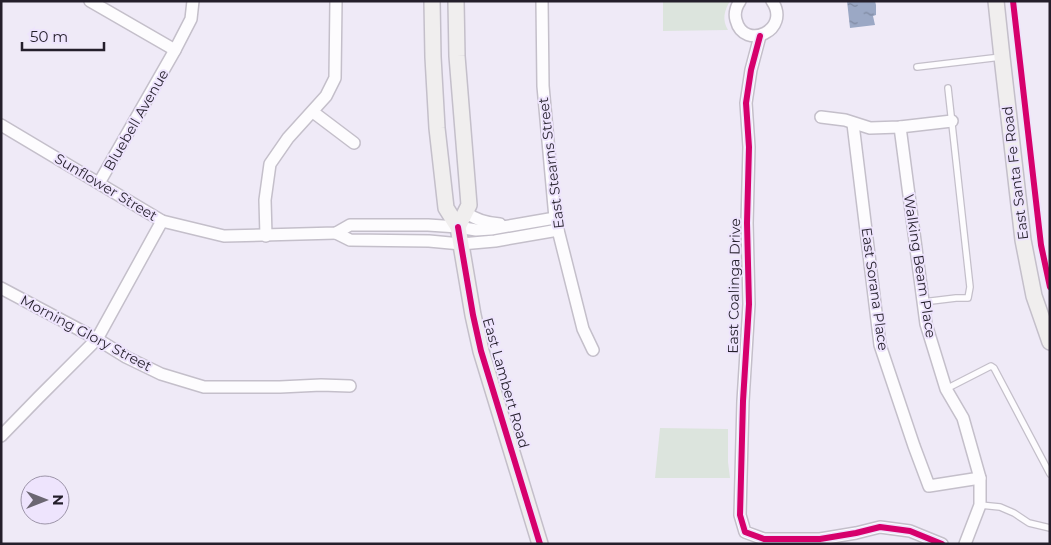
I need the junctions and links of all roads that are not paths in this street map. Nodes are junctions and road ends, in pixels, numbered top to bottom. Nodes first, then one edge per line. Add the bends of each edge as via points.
1 (90, 1) edge
2 (193, 1) edge
3 (336, 1) edge
4 (432, 1) edge
5 (456, 1) edge
6 (542, 1) edge
7 (740, 1) edge
8 (772, 1) edge
9 (996, 1) edge
10 (754, 35) junction
11 (175, 50) junction
12 (1002, 57) junction
13 (917, 67) dead end
14 (948, 88) dead end
15 (313, 112) junction
16 (821, 118) dead end
17 (952, 121) junction
18 (853, 124) junction
19 (1, 125) edge
20 (900, 127) junction
21 (354, 143) dead end
22 (100, 182) junction
23 (466, 212) junction
24 (555, 218) junction
25 (162, 221) junction
26 (509, 226) junction
27 (458, 227) junction
28 (558, 230) junction
29 (336, 233) junction
30 (266, 236) junction
31 (460, 244) junction
32 (1, 288) edge
33 (923, 302) junction
34 (97, 339) junction
35 (1050, 342) edge
36 (593, 350) dead end
37 (350, 386) dead end
38 (946, 389) junction
39 (1, 436) edge
40 (1050, 474) edge
41 (980, 478) junction
42 (980, 505) junction
43 (1050, 528) edge
44 (540, 544) edge
45 (942, 544) edge
46 (965, 544) edge

1 - 11 street
2 - 11 street, Bluebell Avenue via 190,19
3 - 15 street via 335,78
4 - 27 main road, East Lambert Road via 436,110 446,208
5 - 23 main road via 469,205
6 - 24 street, East Stearns Street via 543,86
7 - 10 street via 735,10 736,22 744,32
8 - 10 street via 776,9 776,23 766,33
9 - 12 main road, East Santa Fe Road
10 - 45 street, East Coalinga Drive via 746,103 750,147 749,304 740,515 744,532 764,539 820,539 880,527 910,530
11 - 22 street, Bluebell Avenue
12 - 13 lane
12 - 35 main road, East Santa Fe Road via 1023,240 1034,296
14 - 17 lane
15 - 21 street
15 - 30 street via 288,138 270,164 265,200
16 - 18 street
17 - 20 street
17 - 33 lane via 970,287 968,298
18 - 20 street via 870,128
18 - 41 street, East Sorana Place via 880,344 914,446 929,486
19 - 22 street, Sunflower Street
20 - 33 street, Walking Beam Place
22 - 25 street, Sunflower Street
23 - 26 street via 486,222
23 - 27 main road
24 - 26 street, Sunflower Street
24 - 28 street, East Stearns Street
25 - 30 street, Sunflower Street via 224,236
25 - 34 street
26 - 27 street, Sunflower Street via 476,230
27 - 29 street, Sunflower Street via 350,225
27 - 31 main road, East Lambert Road
28 - 31 street, Sunflower Street
28 - 36 street, East Stearns Street via 582,329
29 - 30 street, Sunflower Street
29 - 31 street, Sunflower Street via 350,240
31 - 44 main road, East Lambert Road via 481,351
32 - 34 street, Morning Glory Street
33 - 38 street, Walking Beam Place via 926,324
34 - 37 street, Morning Glory Street via 126,358 161,374 204,387
34 - 39 street
38 - 40 lane via 991,366 994,368
38 - 41 street, Walking Beam Place via 963,418
41 - 42 street, Walking Beam Place
42 - 43 lane via 1000,507 1030,523
42 - 46 street, Walking Beam Place

